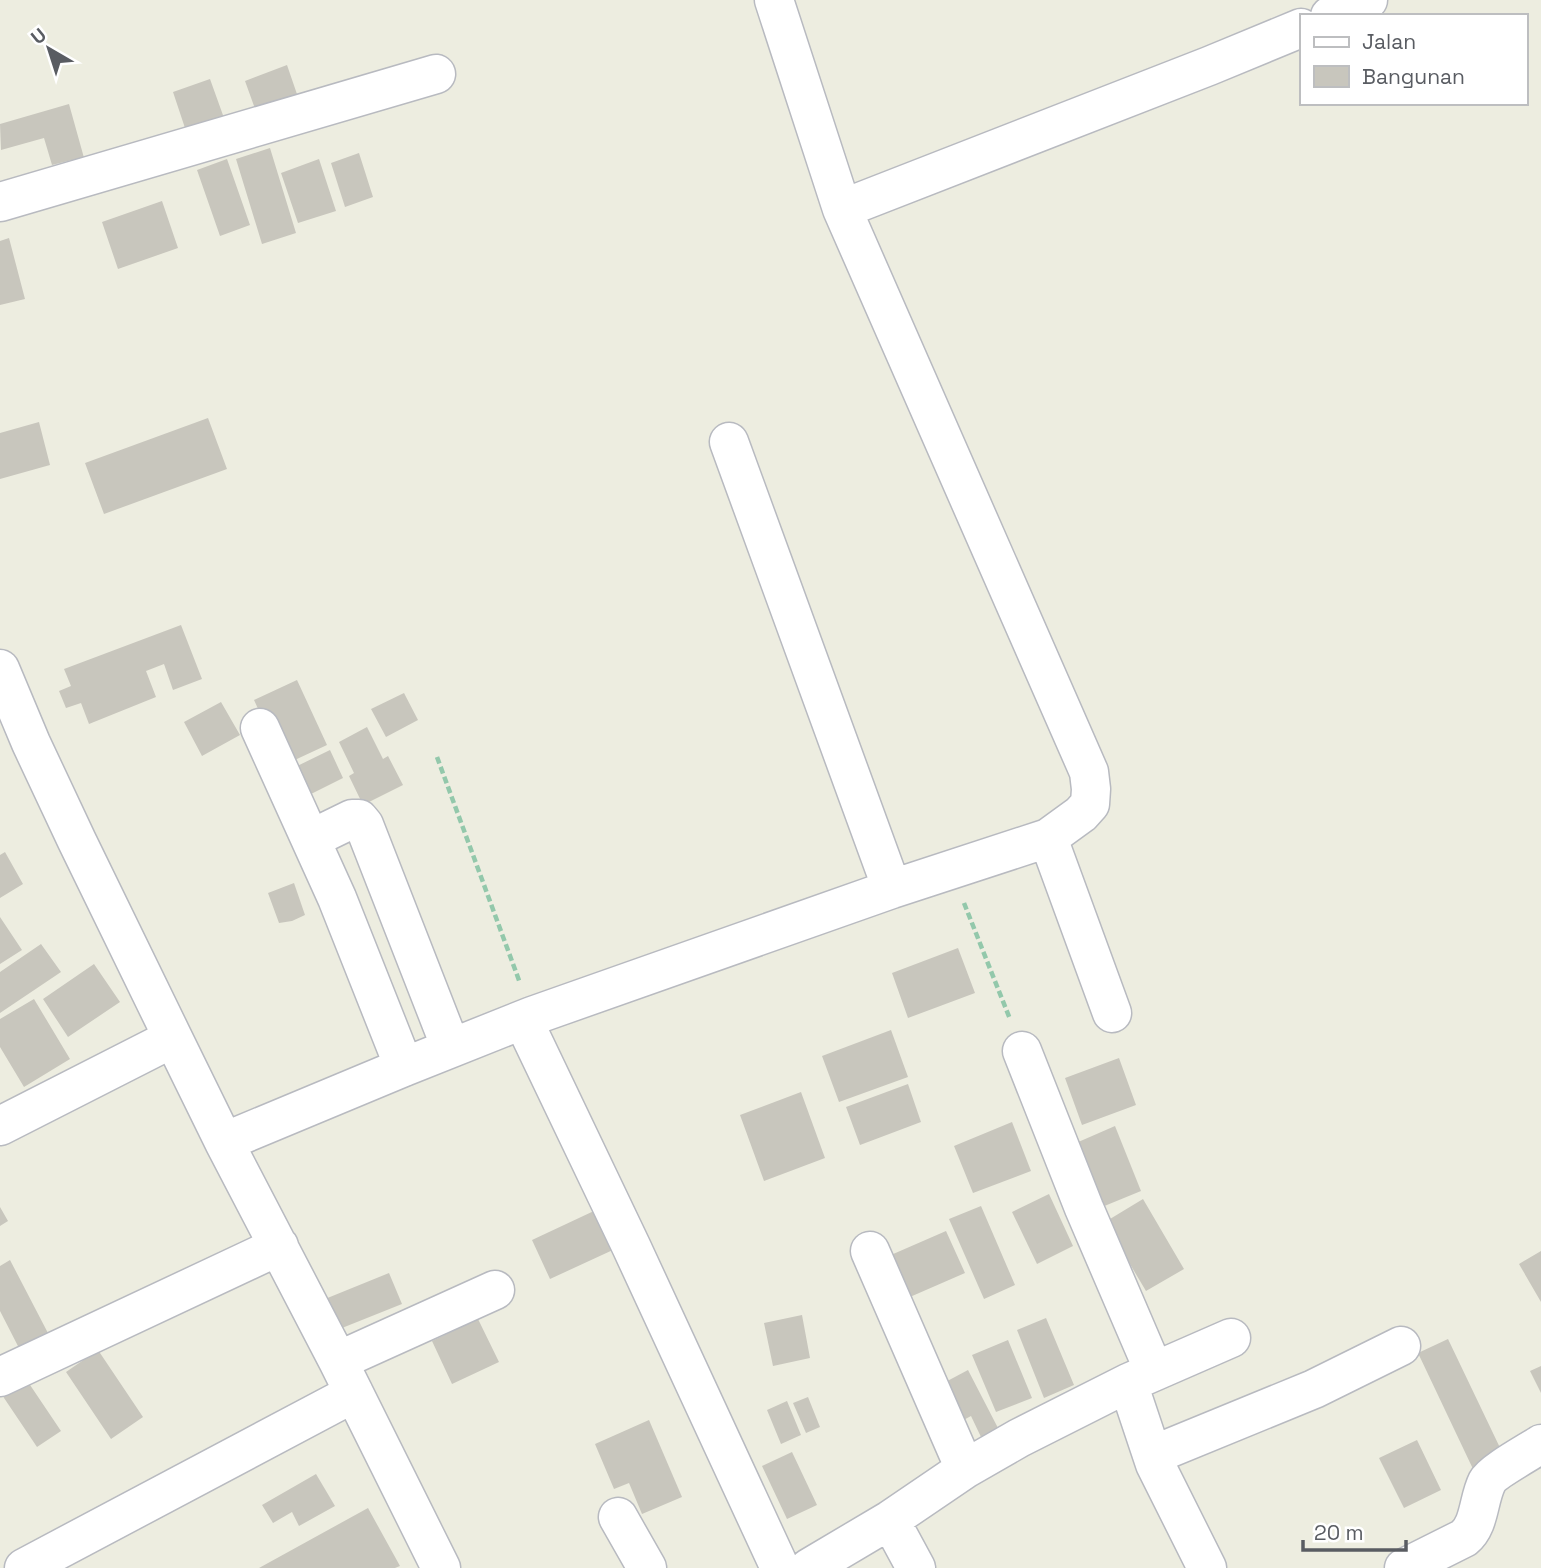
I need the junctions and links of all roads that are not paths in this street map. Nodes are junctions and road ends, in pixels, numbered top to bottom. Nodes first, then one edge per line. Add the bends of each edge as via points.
1 (774, 0) edge
2 (1368, 0) edge
3 (1335, 14) edge
4 (1300, 27) edge
5 (436, 74) dead end
6 (0, 202) edge
7 (842, 209) junction
8 (729, 442) dead end
9 (0, 669) edge
10 (260, 728) dead end
11 (1048, 838) junction
12 (311, 839) junction
13 (892, 889) junction
14 (1112, 1013) dead end
15 (528, 1018) junction
16 (173, 1038) junction
17 (452, 1048) junction
18 (1022, 1051) road end
19 (404, 1067) junction
20 (0, 1126) edge
21 (224, 1142) junction
22 (279, 1246) junction
23 (870, 1251) dead end
24 (495, 1290) dead end
25 (1231, 1338) dead end
26 (1401, 1346) dead end
27 (0, 1377) edge
28 (346, 1377) junction
29 (1141, 1377) junction
30 (1541, 1444) edge
31 (1153, 1455) junction
32 (965, 1469) junction
33 (618, 1517) dead end
34 (890, 1520) junction
35 (0, 1551) edge
36 (1406, 1567) edge
37 (10, 1568) edge
38 (24, 1568) edge
39 (441, 1568) edge
40 (647, 1568) edge
41 (780, 1568) edge
42 (809, 1568) edge
43 (916, 1568) edge
44 (1207, 1568) edge

1 - 7 street
2 - 3 street
4 - 7 street
5 - 6 street
7 - 11 street via 1089,772 1090,804
8 - 13 street
9 - 16 street
10 - 12 street
11 - 13 street
11 - 14 street
12 - 17 street via 352,819 364,825
12 - 19 street
13 - 15 street
15 - 17 street
15 - 41 street
16 - 20 street
16 - 21 street
17 - 19 street
18 - 29 street via 1084,1209
19 - 21 street
21 - 22 street
22 - 27 street
22 - 28 street
23 - 32 street
24 - 28 street
25 - 29 street
26 - 31 street via 1314,1389
28 - 38 street
28 - 39 street
29 - 31 street
29 - 32 street
30 - 36 street via 1487,1481 1472,1532
31 - 44 street
32 - 34 street
33 - 40 street
34 - 42 street
34 - 43 street
35 - 37 street

